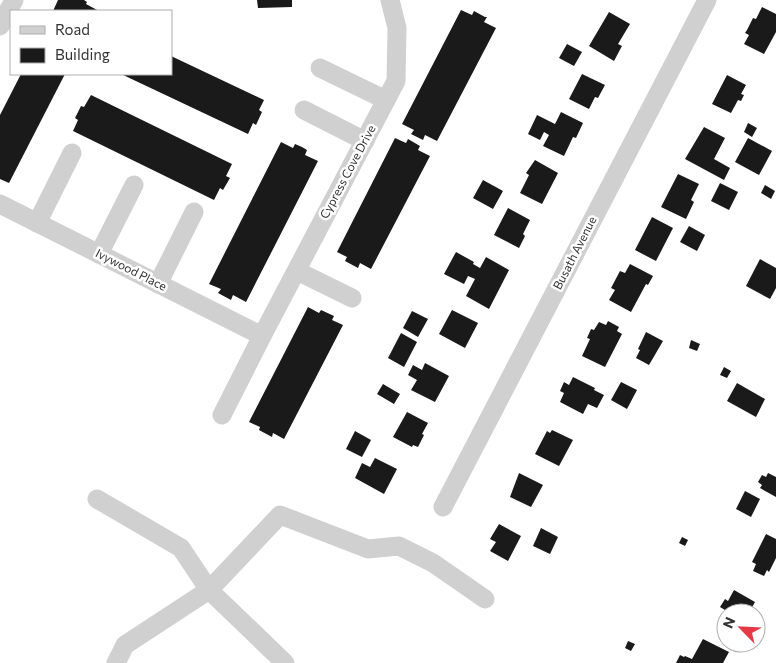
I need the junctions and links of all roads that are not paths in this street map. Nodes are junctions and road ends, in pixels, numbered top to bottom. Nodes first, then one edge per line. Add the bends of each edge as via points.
1 (14, 0) edge
2 (390, 0) edge
3 (707, 0) edge
4 (0, 26) edge
5 (320, 68) dead end
6 (386, 100) junction
7 (304, 110) dead end
8 (365, 140) junction
9 (72, 153) dead end
10 (134, 185) dead end
11 (0, 204) edge
12 (194, 212) dead end
13 (37, 223) junction
14 (99, 254) junction
15 (297, 271) junction
16 (158, 284) junction
17 (352, 298) dead end
18 (262, 336) junction
19 (222, 415) dead end
20 (97, 499) dead end
21 (443, 507) dead end
22 (209, 590) junction
23 (485, 598) dead end
24 (116, 663) edge
25 (285, 663) edge

1 - 4 street
2 - 6 street, Cypress Cove Drive via 397,28 396,81
3 - 21 street, Busath Avenue
5 - 6 street
6 - 8 street, Cypress Cove Drive
7 - 8 street
8 - 15 street, Cypress Cove Drive
9 - 13 street
10 - 14 street
11 - 13 street, Ivywood Place
12 - 16 street
13 - 14 street, Ivywood Place
14 - 16 street, Ivywood Place
15 - 17 street
15 - 18 street, Cypress Cove Drive
16 - 18 street, Ivywood Place
18 - 19 street, Cypress Cove Drive
20 - 22 street via 181,548
22 - 23 street via 280,515 368,549 399,546 432,563
22 - 24 street via 125,645
22 - 25 street

